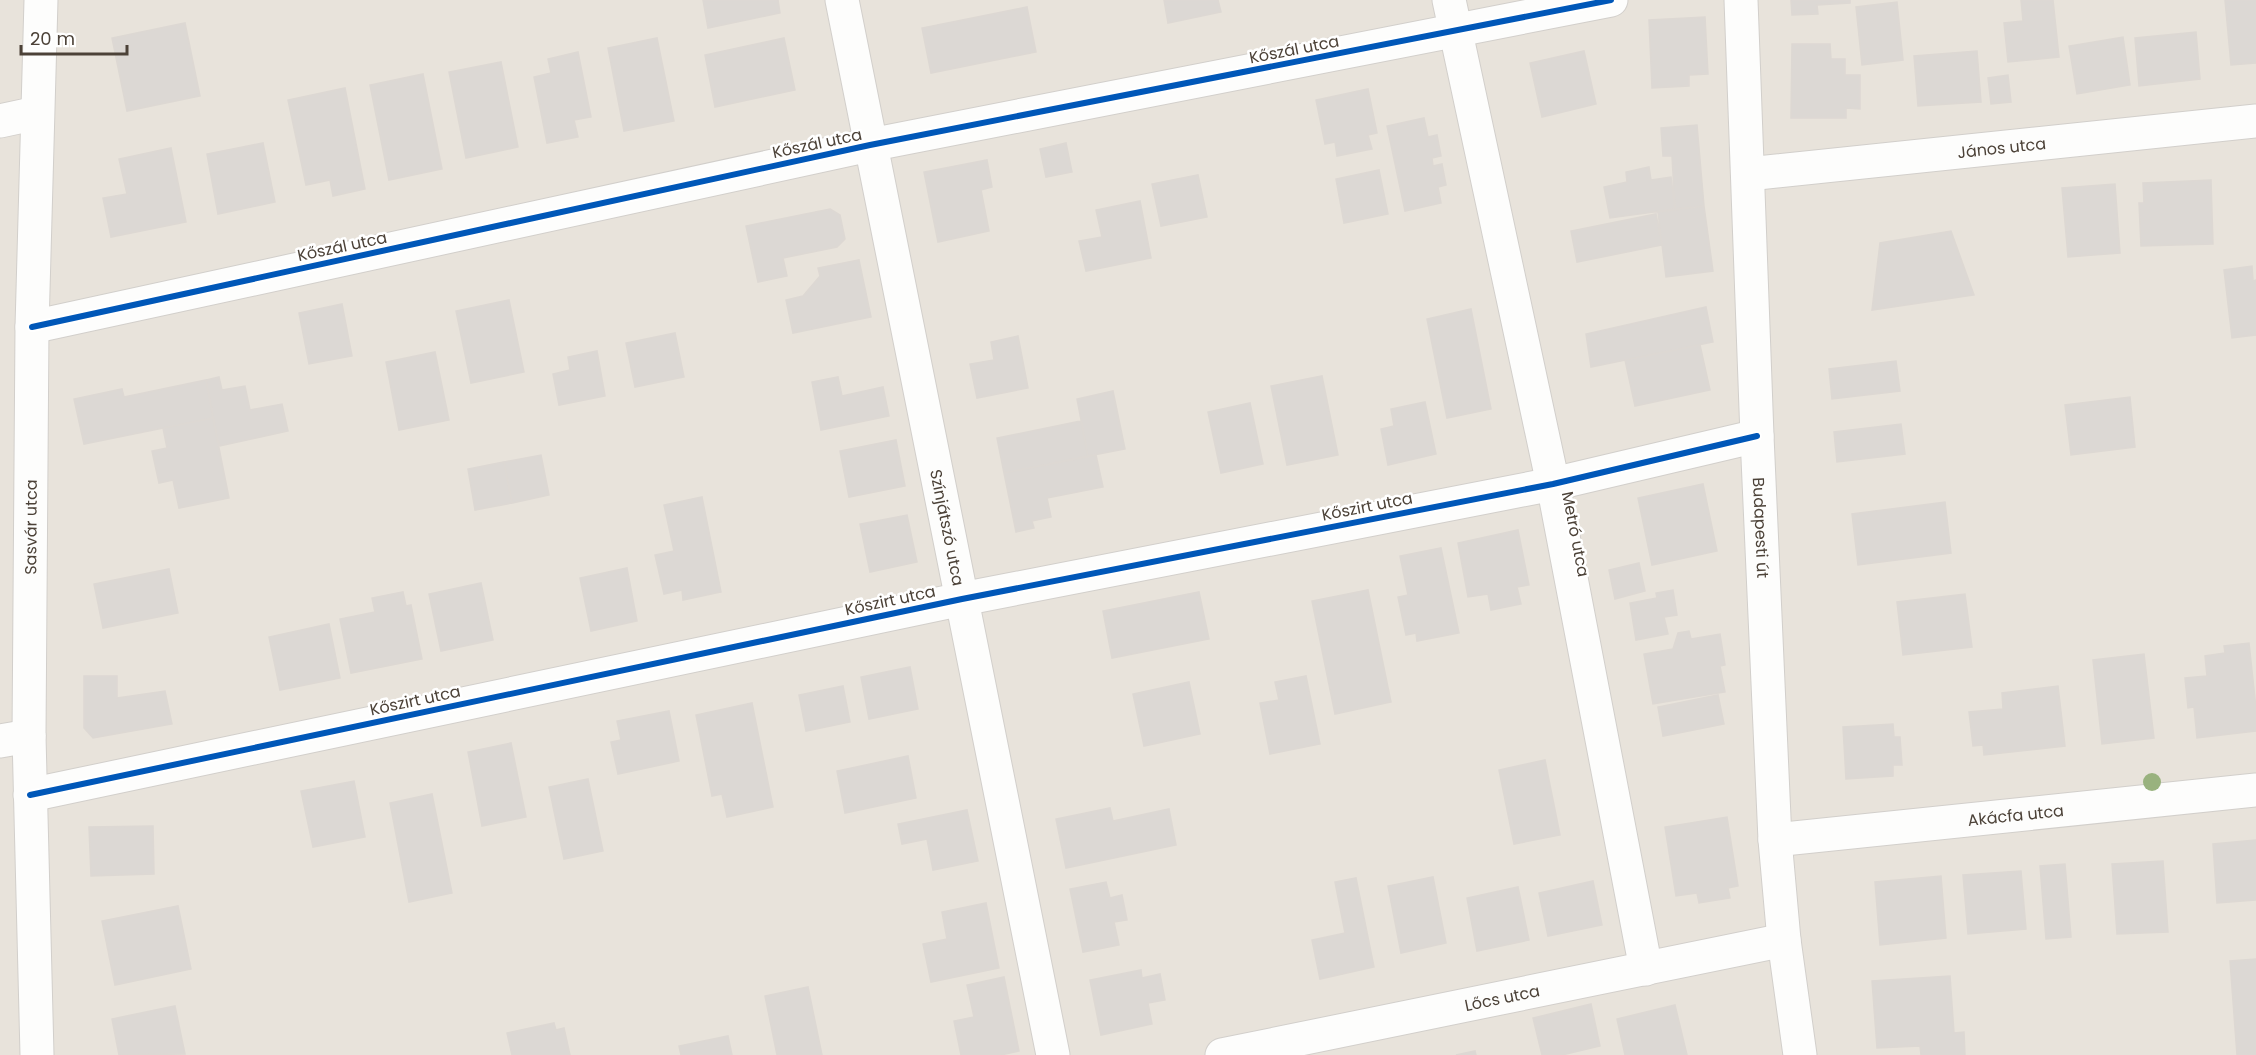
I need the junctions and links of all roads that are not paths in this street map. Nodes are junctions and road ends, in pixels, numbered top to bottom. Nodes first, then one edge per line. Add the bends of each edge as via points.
1 (41, 0) edge
2 (842, 0) edge
3 (1449, 0) edge
4 (1611, 0) edge
5 (1741, 0) edge
6 (1455, 32) junction
7 (37, 113) junction
8 (0, 121) edge
9 (2256, 121) edge
10 (870, 145) junction
11 (1748, 174) junction
12 (32, 327) junction
13 (1757, 436) junction
14 (1552, 484) junction
15 (962, 599) junction
16 (15, 739) edge
17 (2256, 790) edge
18 (30, 795) junction
19 (1775, 840) junction
20 (1784, 940) junction
21 (1646, 969) junction
22 (36, 1055) edge
23 (1053, 1055) edge
24 (1222, 1055) edge
25 (1800, 1055) edge

1 - 7 street, Sasvár utca
2 - 10 street, Színjátszó utca
3 - 6 street, Metró utca
4 - 6 street, Kőszál utca
5 - 11 street, Budapesti út
6 - 10 street, Kőszál utca
6 - 14 street, Metró utca
7 - 8 street
7 - 12 street, Sasvár utca
9 - 11 street, János utca
10 - 12 street, Kőszál utca
10 - 15 street, Színjátszó utca
11 - 13 street, Budapesti út
12 - 16 street, Sasvár utca
13 - 14 street, Kőszirt utca
13 - 19 street, Budapesti út
14 - 15 street, Kőszirt utca
14 - 21 street, Metró utca
15 - 18 street, Kőszirt utca
15 - 23 street, Színjátszó utca
16 - 18 street, Sasvár utca
17 - 19 street, Akácfa utca
18 - 22 street, Sasvár utca
19 - 20 street, Budapesti út
20 - 21 street, Lőcs utca
20 - 25 street, Budapesti út
21 - 24 street, Lőcs utca

